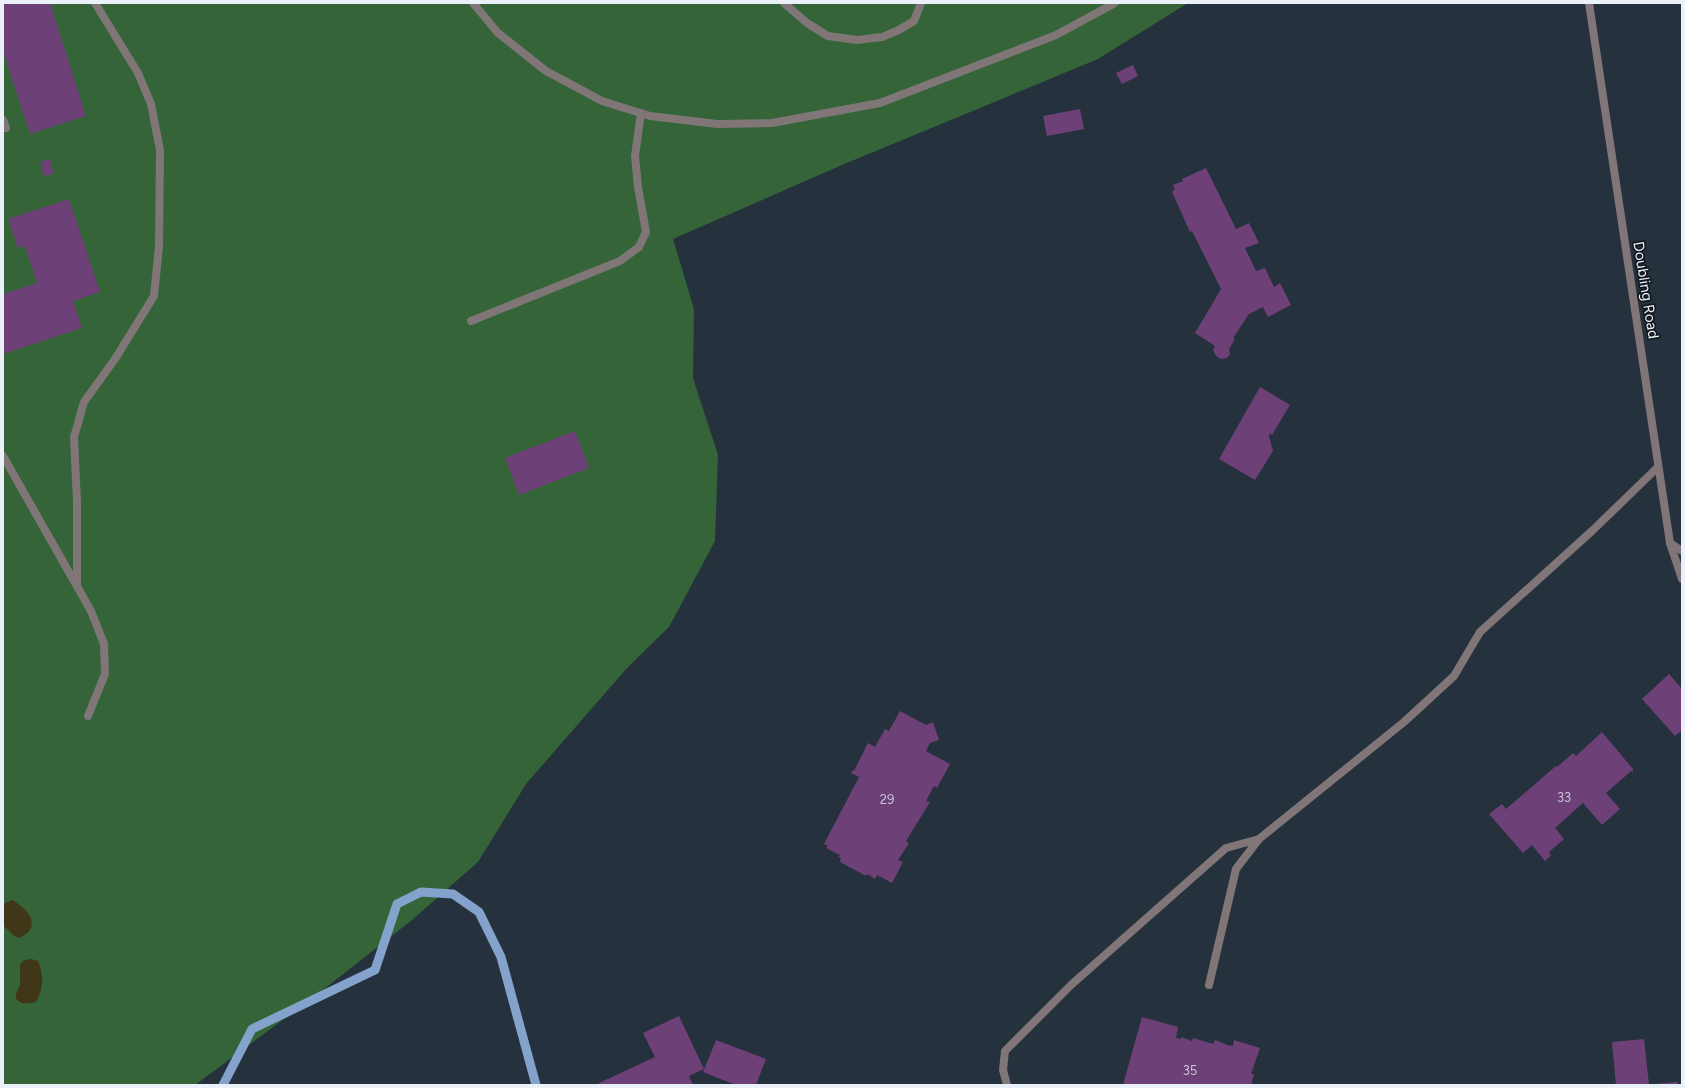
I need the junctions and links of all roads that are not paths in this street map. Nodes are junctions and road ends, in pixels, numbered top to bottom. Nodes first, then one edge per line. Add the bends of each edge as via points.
1 (95, 3) edge
2 (473, 3) edge
3 (784, 3) edge
4 (921, 3) edge
5 (1115, 3) edge
6 (1588, 3) edge
7 (641, 113) junction
8 (3, 120) edge
9 (6, 128) dead end
10 (472, 321) dead end
11 (3, 456) edge
12 (1658, 466) junction
13 (1670, 543) junction
14 (1682, 551) edge
15 (1682, 579) edge
16 (77, 584) junction
17 (88, 716) dead end
18 (1259, 839) junction
19 (1209, 985) dead end
20 (1007, 1085) edge

1 - 16 street via 138,73 151,104 160,150 159,246 154,296 115,359 84,402 74,437
2 - 7 street via 498,33 546,71 602,101
3 - 4 street via 807,23 828,36 857,40 897,32 914,21
5 - 7 street via 1056,35 880,103 772,124 717,124
6 - 12 street, Doubling Road
7 - 10 street via 635,156 646,232 639,247 620,261
8 - 9 street
11 - 16 street
12 - 13 street, Doubling Road
12 - 18 street via 1593,530 1480,632 1454,676 1404,722
13 - 14 street
13 - 15 street, Doubling Road
16 - 17 street via 104,644 105,674
18 - 19 street via 1236,869
18 - 20 street via 1226,848 1071,985 1005,1051 1003,1070

